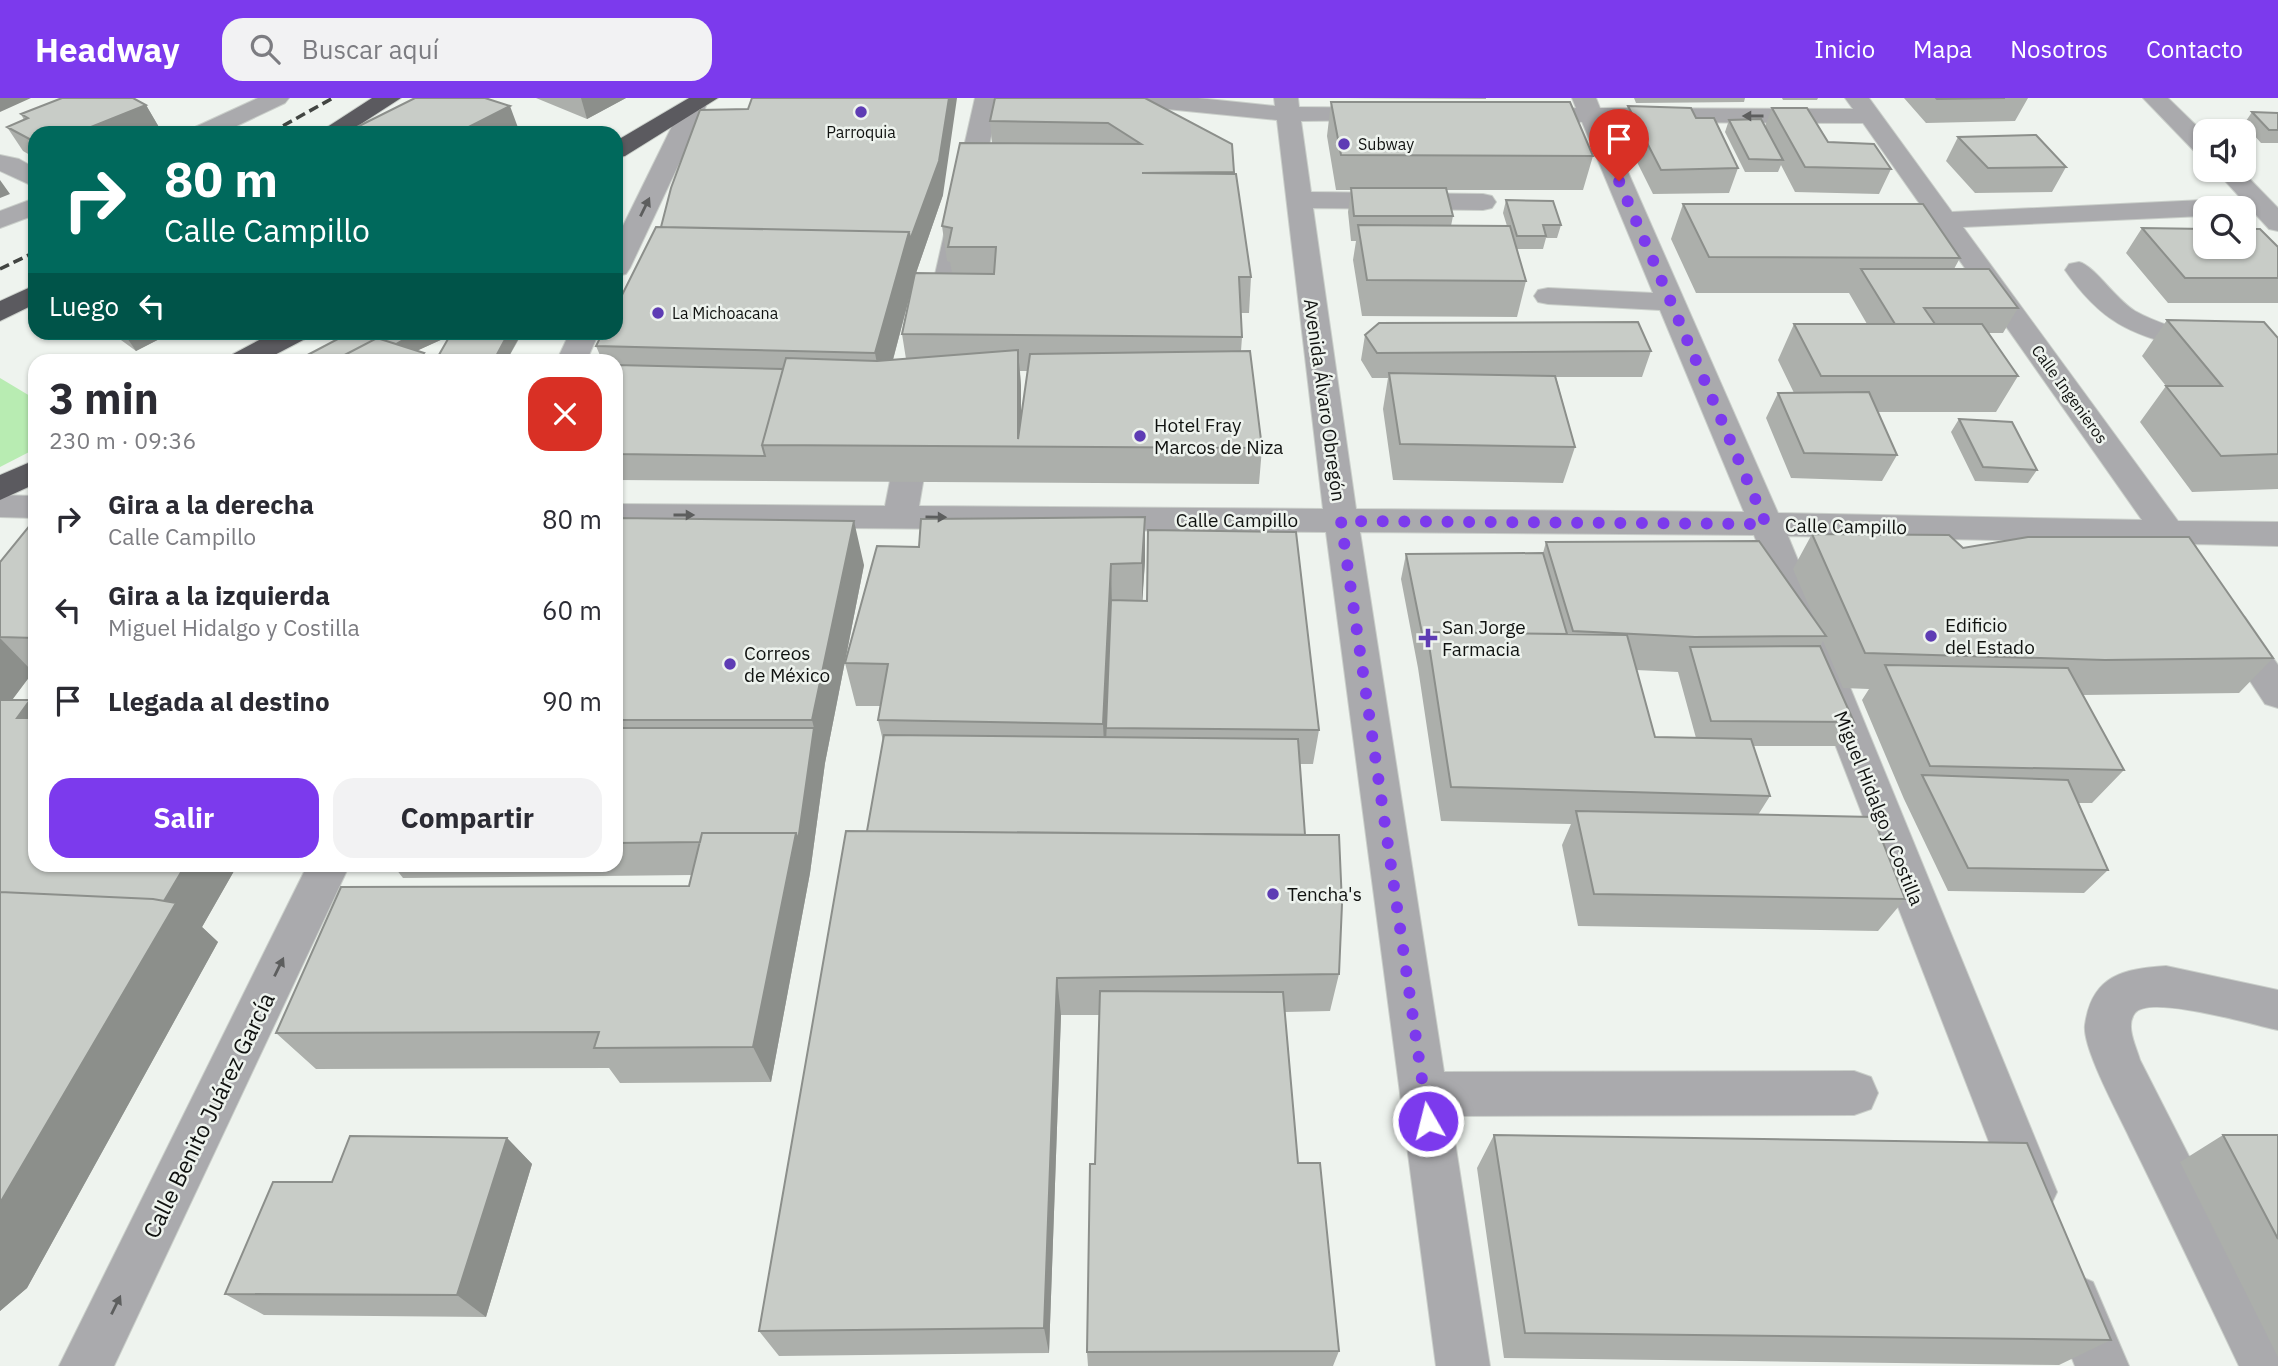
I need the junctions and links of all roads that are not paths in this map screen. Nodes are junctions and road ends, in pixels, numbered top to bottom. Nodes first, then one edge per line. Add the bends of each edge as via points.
1 (277, 98) edge
2 (987, 98) edge
3 (1126, 98) edge
4 (2155, 98) edge
5 (400, 101) edge
6 (700, 102) edge
7 (1287, 106) edge
8 (1588, 106) edge
9 (1864, 107) edge
10 (1412, 113) edge
11 (1550, 115) edge
12 (217, 126) edge
13 (345, 126) edge
14 (372, 126) edge
15 (2193, 136) edge
16 (623, 147) edge
17 (0, 163) edge
18 (28, 175) edge
19 (2239, 182) edge
20 (1298, 200) junction
21 (1483, 202) dead end
22 (2193, 208) edge
23 (28, 209) edge
24 (0, 220) edge
25 (1945, 220) junction
26 (2278, 223) edge
27 (623, 254) edge
28 (2079, 270) dead end
29 (1548, 296) dead end
30 (28, 297) edge
31 (1670, 302) junction
32 (0, 312) edge
33 (28, 317) edge
34 (0, 332) edge
35 (282, 340) edge
36 (932, 353) edge
37 (255, 354) edge
38 (2278, 376) edge
39 (920, 407) edge
40 (28, 475) edge
41 (0, 489) edge
42 (0, 506) edge
43 (623, 515) edge
44 (900, 517) junction
45 (28, 520) edge
46 (1341, 521) junction
47 (1766, 524) junction
48 (2169, 533) junction
49 (2278, 534) edge
50 (2192, 567) edge
51 (2216, 602) edge
52 (2278, 694) edge
53 (325, 872) edge
54 (2278, 1010) edge
55 (1854, 1093) dead end
56 (1424, 1094) junction
57 (2045, 1224) edge
58 (2060, 1262) edge
59 (86, 1366) edge
60 (1463, 1366) edge
61 (2102, 1366) edge
62 (2267, 1366) edge

1 - 12 street
2 - 36 street
3 - 7 street
4 - 15 street
5 - 13 highway
5 - 14 highway
6 - 16 highway
27 -> 6 street
7 - 10 street
7 - 20 street, Avenida Álvaro Obregón
9 -> 8 street
8 - 11 street
8 - 31 street, Miguel Hidalgo y Costilla
9 - 25 street, Calle Ingenieros
17 - 18 street
19 - 26 street
20 - 21 street
20 - 46 street, Avenida Álvaro Obregón
22 - 25 street
23 - 24 street
25 - 48 street, Calle Ingenieros
28 - 38 street via 2120,314 2241,355
29 - 31 street
30 - 32 highway
31 - 47 street, Miguel Hidalgo y Costilla
33 - 34 highway
35 - 37 highway
39 - 44 street
40 - 41 highway
42 - 45 street
43 -> 44 street, Calle Campillo
44 -> 46 street, Calle Campillo
46 - 47 street, Calle Campillo
46 - 56 street, Avenida Álvaro Obregón
47 - 48 street, Calle Campillo
47 - 57 street, Miguel Hidalgo y Costilla
48 - 49 street, Calle Campillo
48 - 50 street, Calle Ingenieros
51 - 52 street
59 -> 53 street, Calle Benito Juárez García
54 - 62 street via 2166,986 2130,989 2114,1003 2107,1027 2119,1065
55 - 56 street
56 - 60 street, Avenida Álvaro Obregón
58 - 61 street

